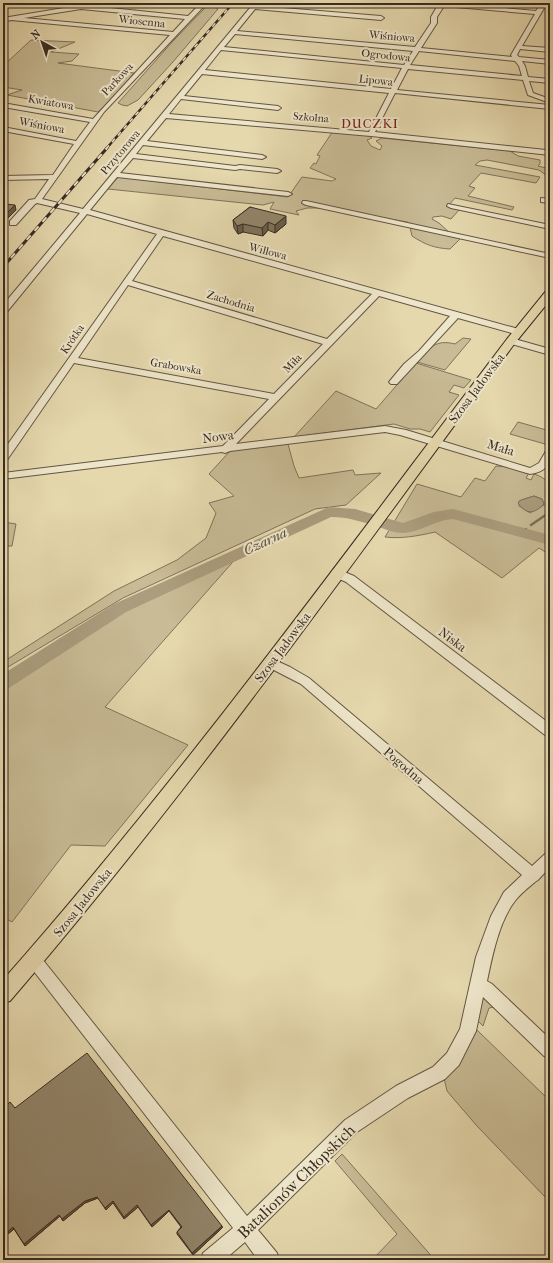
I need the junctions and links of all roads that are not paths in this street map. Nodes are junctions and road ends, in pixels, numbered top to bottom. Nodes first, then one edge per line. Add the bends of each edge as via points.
1 (103, 3) edge
2 (204, 3) edge
3 (432, 3) edge
4 (544, 3) edge
5 (442, 4) edge
6 (255, 5) edge
7 (80, 8) junction
8 (538, 13) junction
9 (190, 18) junction
10 (381, 18) dead end
11 (13, 19) junction
12 (3, 20) edge
13 (232, 32) junction
14 (174, 34) junction
15 (518, 47) junction
16 (219, 48) junction
17 (417, 50) junction
18 (550, 50) edge
19 (516, 58) junction
20 (550, 62) edge
21 (406, 67) junction
22 (201, 72) junction
23 (525, 79) junction
24 (550, 81) edge
25 (394, 92) junction
26 (179, 97) junction
27 (550, 101) edge
28 (3, 105) edge
29 (550, 107) edge
30 (278, 108) dead end
31 (165, 116) junction
32 (95, 121) junction
33 (3, 129) edge
34 (550, 129) edge
35 (371, 134) junction
36 (78, 143) junction
37 (142, 143) junction
38 (549, 153) edge
39 (132, 156) junction
40 (262, 157) dead end
41 (277, 172) dead end
42 (116, 175) junction
43 (3, 178) edge
44 (53, 179) junction
45 (288, 194) dead end
46 (38, 200) junction
47 (306, 204) dead end
48 (451, 206) dead end
49 (84, 211) junction
50 (13, 223) dead end
51 (550, 226) edge
52 (161, 233) junction
53 (550, 256) edge
54 (126, 282) junction
55 (377, 293) junction
56 (550, 293) edge
57 (3, 310) edge
58 (456, 314) junction
59 (515, 337) junction
60 (329, 343) junction
61 (550, 352) edge
62 (73, 360) junction
63 (394, 382) dead end
64 (276, 397) junction
65 (435, 443) junction
66 (225, 450) junction
67 (550, 453) edge
68 (3, 458) edge
69 (3, 476) edge
70 (337, 573) junction
71 (270, 663) junction
72 (550, 731) edge
73 (544, 869) edge
74 (34, 960) junction
75 (478, 985) junction
76 (3, 994) edge
77 (550, 1050) edge
78 (246, 1230) junction
79 (210, 1260) edge
80 (270, 1260) edge

1 - 7 street
2 - 9 street, Parkowa
3 - 5 street
4 - 8 street
5 - 8 street
5 - 17 street via 434,17 434,23
6 - 10 street
6 - 13 street, Przytorowa
7 - 9 street
7 - 11 street
8 - 15 street
9 - 14 street, Parkowa
11 - 12 street
11 - 14 street, Wiosenna
13 - 16 street, Przytorowa
13 - 17 street, Wiśniowa
14 - 32 street, Parkowa
15 - 18 street
15 - 19 street via 514,55
16 - 21 street, Ogrodowa
16 - 22 street, Przytorowa
17 - 19 street, Wiśniowa
17 - 21 street
19 - 20 street, Wiśniowa
19 - 23 street via 522,66
21 - 23 street, Ogrodowa
21 - 25 street
22 - 25 street, Lipowa
22 - 26 street, Przytorowa
23 - 24 street, Ogrodowa
23 - 27 street via 530,94
25 - 29 street, Lipowa
25 - 35 street
26 - 30 street
26 - 31 street, Przytorowa
28 - 32 street, Kwiatowa
31 - 35 street, Szkolna
31 - 37 street, Przytorowa
32 - 36 street, Parkowa
33 - 36 street, Wiśniowa
34 - 38 street
35 - 38 street, Szkolna
36 - 44 street, Parkowa
37 - 39 street, Przytorowa
37 - 40 street
39 - 41 street
39 - 42 street, Przytorowa
42 - 45 street
42 - 49 street, Przytorowa
43 - 44 street
44 - 46 street
46 - 49 street, Willowa
46 - 50 street via 32,202
47 - 53 street
48 - 51 street
49 - 52 street, Willowa
49 - 57 street, Przytorowa
52 - 54 street, Krótka
52 - 55 street, Willowa
54 - 60 street, Zachodnia
54 - 62 street, Krótka
55 - 58 street, Willowa
55 - 60 street, Miła
56 - 59 main road, Szosa Jadowska
58 - 59 street, Willowa
58 - 63 street
59 - 61 street, Willowa
59 - 65 main road, Szosa Jadowska
60 - 64 street, Miła
62 - 64 street, Grabowska
62 - 68 street, Krótka
64 - 66 street, Miła
65 - 66 street, Nowa via 385,429
65 - 67 street, Mała via 532,471 541,467
65 - 70 main road, Szosa Jadowska
66 - 69 street, Nowa
70 - 71 main road, Szosa Jadowska
70 - 72 street, Niska via 350,579
71 - 73 street, Pogodna via 305,681
71 - 74 main road, Szosa Jadowska via 151,818
73 - 75 street, Batalionów Chłopskich via 510,897 498,916
74 - 76 main road, Szosa Jadowska
74 - 78 street
75 - 77 street via 486,989
75 - 78 street, Batalionów Chłopskich via 468,1031 447,1066 351,1126
78 - 79 street, Batalionów Chłopskich
78 - 80 street

